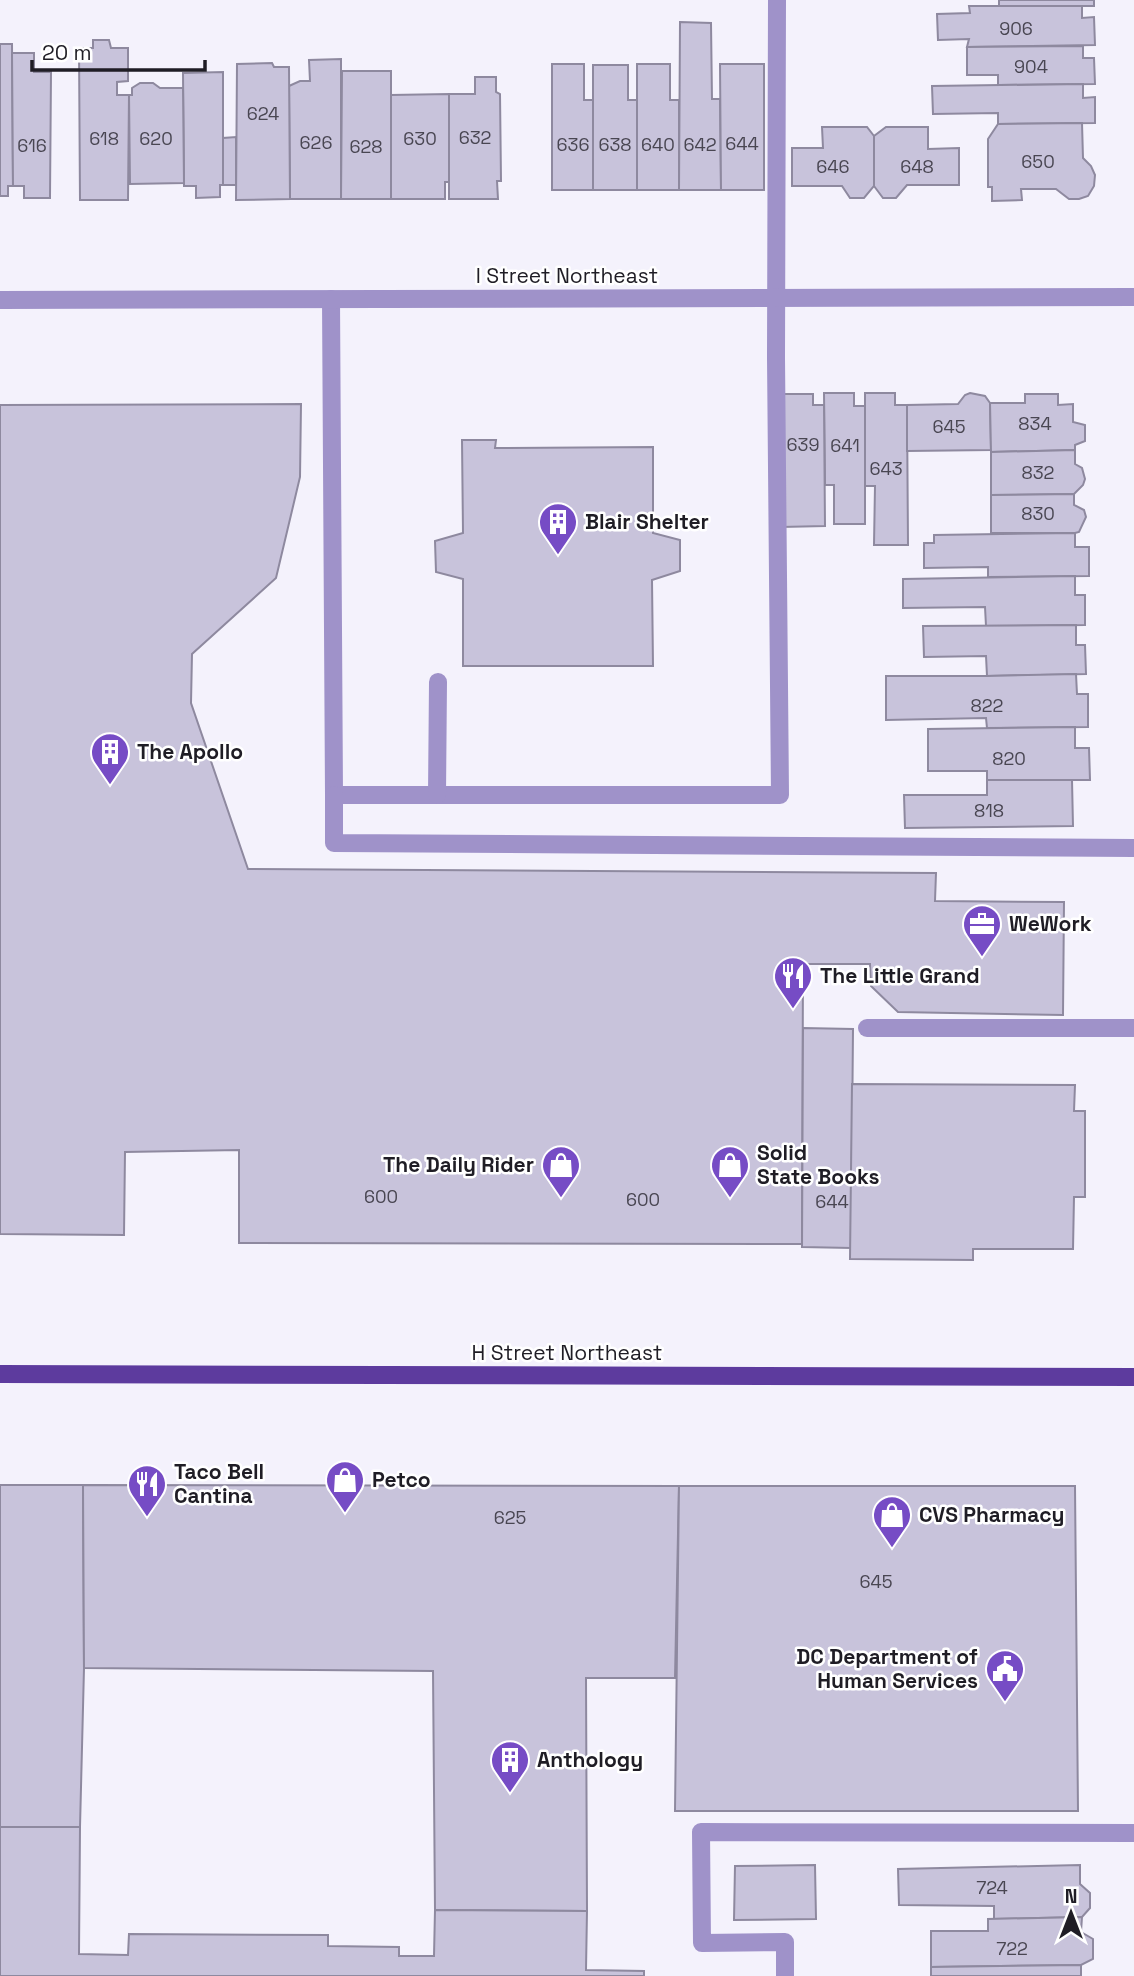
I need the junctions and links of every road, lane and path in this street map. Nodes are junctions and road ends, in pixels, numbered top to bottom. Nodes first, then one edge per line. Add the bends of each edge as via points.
1 (776, 0) edge
2 (1134, 297) edge
3 (776, 298) junction
4 (331, 299) junction
5 (0, 300) edge
6 (438, 682) dead end
7 (334, 794) junction
8 (437, 794) junction
9 (1134, 848) edge
10 (867, 1028) dead end
11 (1134, 1028) edge
12 (0, 1374) edge
13 (1134, 1377) edge
14 (1134, 1833) edge
15 (785, 1976) edge

1 - 3 street
2 - 3 street, I Street Northeast
3 - 4 street, I Street Northeast
3 - 8 street via 780,796
4 - 5 street, I Street Northeast
4 - 7 street
6 - 8 street
7 - 8 street
7 - 9 street via 334,842
10 - 11 street
12 - 13 main road, H Street Northeast
14 - 15 street via 701,1832 702,1943 785,1942

